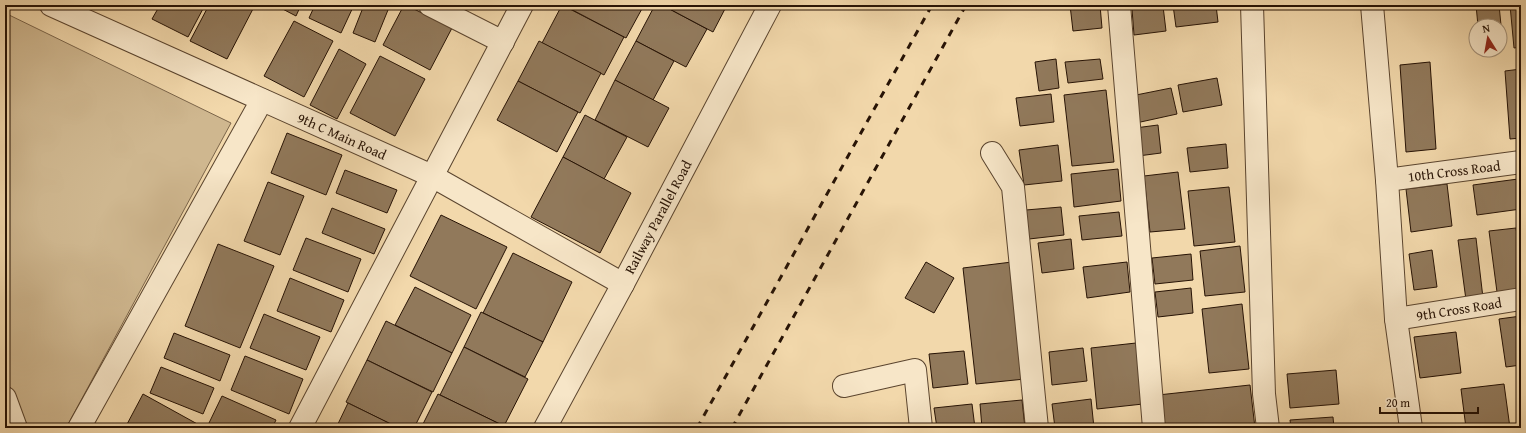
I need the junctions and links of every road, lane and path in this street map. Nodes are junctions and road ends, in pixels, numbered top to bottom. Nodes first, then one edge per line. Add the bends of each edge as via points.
1 (51, 5) edge
2 (430, 5) edge
3 (522, 5) edge
4 (770, 5) edge
5 (1119, 5) edge
6 (1252, 5) edge
7 (1372, 5) edge
8 (503, 42) junction
9 (262, 100) junction
10 (992, 153) dead end
11 (1521, 162) edge
12 (432, 176) junction
13 (1387, 180) junction
14 (623, 284) junction
15 (1521, 299) edge
16 (1396, 319) junction
17 (844, 386) dead end
18 (5, 398) edge
19 (16, 428) edge
20 (79, 428) edge
21 (300, 428) edge
22 (545, 428) edge
23 (921, 428) edge
24 (1037, 428) edge
25 (1154, 428) edge
26 (1268, 428) edge
27 (1410, 428) edge

1 - 9 street, 9th C Main Road
2 - 8 street
3 - 8 street
4 - 14 street, Railway Parallel Road
5 - 25 street
6 - 26 street via 1264,394
7 - 13 street
8 - 12 street
9 - 12 street, 9th C Main Road
9 - 20 street
10 - 24 street via 1013,187
11 - 13 street, 10th Cross Road
12 - 14 street, 9th C Main Road
12 - 21 street
13 - 16 street
14 - 22 street, Railway Parallel Road
15 - 16 street, 9th Cross Road
16 - 27 street
17 - 23 street via 915,370
18 - 19 street

